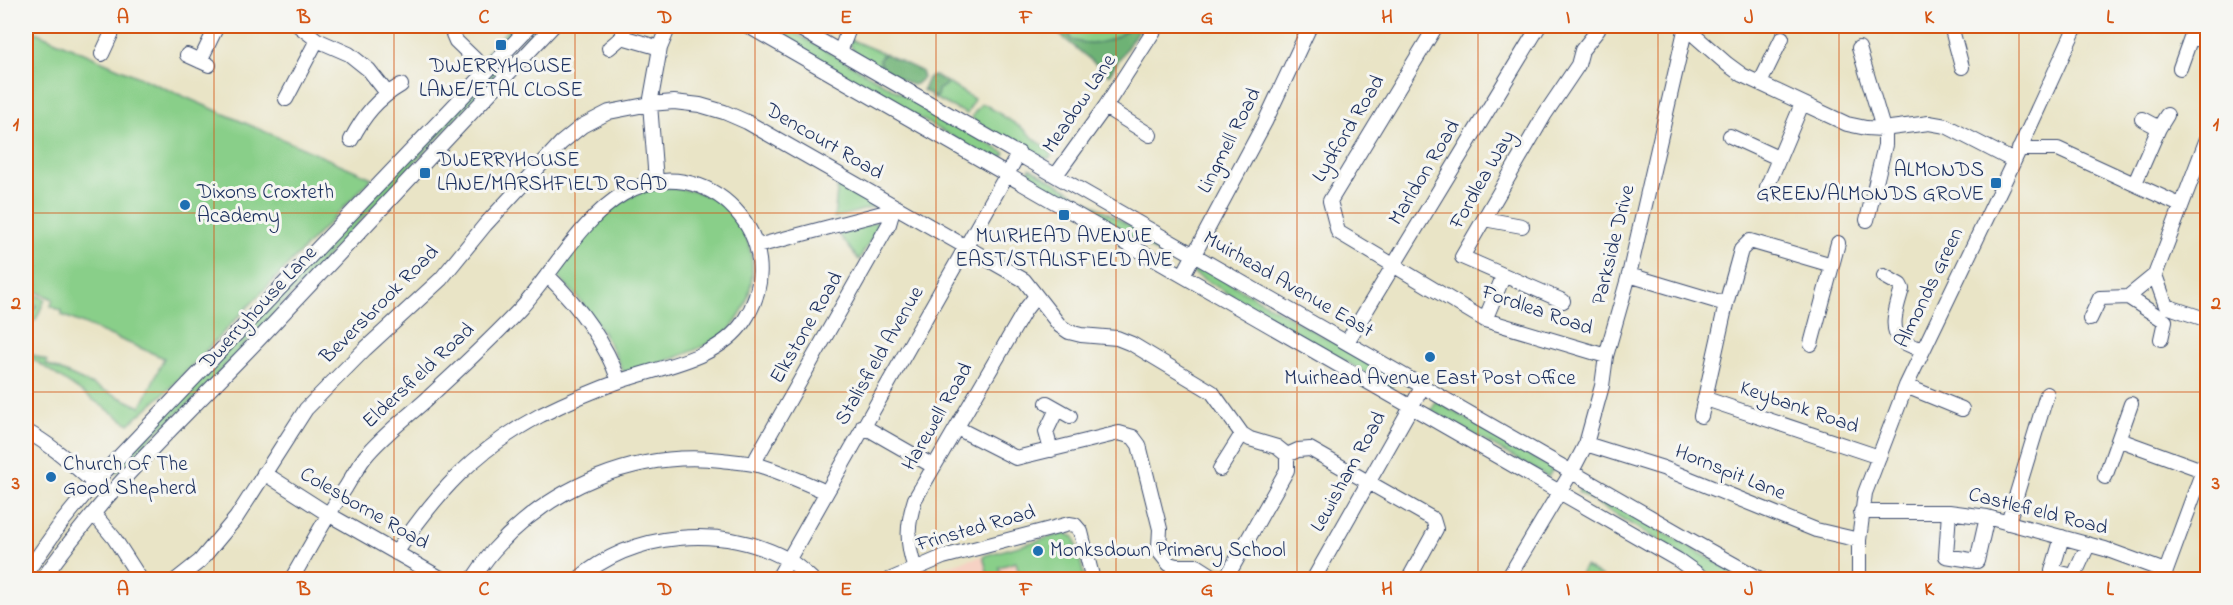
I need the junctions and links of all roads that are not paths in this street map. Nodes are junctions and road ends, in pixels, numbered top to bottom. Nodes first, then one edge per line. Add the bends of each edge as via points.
1 (217, 26) edge
2 (299, 26) edge
3 (457, 26) edge
4 (530, 26) edge
5 (553, 26) edge
6 (669, 26) edge
7 (748, 26) edge
8 (795, 26) edge
9 (850, 26) edge
10 (1157, 26) edge
11 (1310, 26) edge
12 (1436, 26) edge
13 (1539, 26) edge
14 (1951, 26) edge
15 (2076, 26) edge
16 (111, 27) edge
17 (1686, 27) edge
18 (1598, 30) dead end
19 (624, 31) edge
20 (2193, 31) edge
21 (1782, 38) dead end
22 (317, 40) junction
23 (2208, 42) edge
24 (609, 48) dead end
25 (660, 48) junction
26 (1859, 48) dead end
27 (840, 52) junction
28 (102, 54) dead end
29 (187, 55) dead end
30 (1962, 66) dead end
31 (2180, 69) dead end
32 (486, 70) junction
33 (1760, 83) junction
34 (401, 85) dead end
35 (387, 93) junction
36 (286, 99) dead end
37 (650, 104) junction
38 (1802, 104) junction
39 (1105, 107) junction
40 (2167, 115) dead end
41 (2142, 119) dead end
42 (2160, 128) junction
43 (1883, 129) junction
44 (1150, 135) dead end
45 (1730, 136) dead end
46 (2208, 136) edge
47 (351, 140) dead end
48 (1019, 153) junction
49 (2017, 155) junction
50 (1778, 158) junction
51 (1007, 175) junction
52 (1056, 175) junction
53 (656, 181) junction
54 (2135, 183) junction
55 (1767, 187) dead end
56 (2180, 205) junction
57 (892, 208) junction
58 (1484, 219) junction
59 (1867, 220) dead end
60 (1522, 226) dead end
61 (1838, 243) dead end
62 (757, 246) junction
63 (967, 248) junction
64 (1193, 255) junction
65 (1832, 265) junction
66 (1394, 267) junction
67 (547, 275) junction
68 (1183, 275) junction
69 (1629, 275) junction
70 (2155, 275) junction
71 (1884, 276) dead end
72 (1503, 277) junction
73 (1036, 296) junction
74 (2128, 297) junction
75 (1563, 301) dead end
76 (1726, 304) junction
77 (2090, 319) dead end
78 (1485, 320) junction
79 (2208, 320) edge
80 (2161, 339) dead end
81 (1347, 342) junction
82 (1811, 344) dead end
83 (1923, 350) junction
84 (1606, 356) junction
85 (619, 381) junction
86 (1423, 386) junction
87 (1906, 386) junction
88 (2047, 394) dead end
89 (1706, 399) junction
90 (2132, 404) dead end
91 (1411, 406) junction
92 (1058, 409) dead end
93 (1962, 409) dead end
94 (1701, 416) dead end
95 (863, 426) junction
96 (957, 428) junction
97 (26, 431) edge
98 (1242, 434) junction
99 (2120, 440) junction
100 (1586, 444) junction
101 (1213, 449) dead end
102 (1051, 450) junction
103 (1287, 455) junction
104 (1878, 457) junction
105 (2205, 463) edge
106 (755, 465) junction
107 (933, 466) junction
108 (1572, 471) junction
109 (264, 473) junction
110 (2105, 477) dead end
111 (124, 480) junction
112 (94, 483) junction
113 (1367, 483) junction
114 (825, 492) junction
115 (1560, 492) junction
116 (1861, 512) junction
117 (1949, 512) junction
118 (94, 513) junction
119 (328, 514) junction
120 (66, 517) junction
121 (1987, 517) junction
122 (2008, 523) junction
123 (2062, 537) junction
124 (1859, 540) junction
125 (2088, 544) junction
126 (396, 552) junction
127 (788, 560) junction
128 (915, 568) junction
129 (26, 573) edge
130 (2164, 575) edge
131 (42, 579) edge
132 (141, 579) edge
133 (176, 579) edge
134 (291, 579) edge
135 (444, 579) edge
136 (472, 579) edge
137 (577, 579) edge
138 (777, 579) edge
139 (813, 579) edge
140 (890, 579) edge
141 (1093, 579) edge
142 (1219, 579) edge
143 (1225, 579) edge
144 (1313, 579) edge
145 (1407, 579) edge
146 (1508, 579) edge
147 (1706, 579) edge
148 (1762, 579) edge
149 (1859, 579) edge

1 - 29 street via 205,63
2 - 22 street
3 - 32 street via 453,34 456,41
4 - 32 street, Dwerryhouse Lane
5 - 111 street, Dwerryhouse Lane
6 - 25 street
7 - 51 street, Muirhead Avenue East
8 - 27 street, Muirhead Avenue East
9 - 27 street
10 - 39 street, Meadow Lane
11 - 64 street, Lingmell Road via 1265,122
12 - 66 street, Lydford Road via 1330,201 1338,232
13 - 66 street, Marldon Road
14 - 30 street
15 - 49 street, Almonds Green
16 - 28 street
17 - 33 street via 1727,64
17 - 69 street, Parkside Drive
18 - 58 street, Fordlea Way via 1582,50 1578,65
19 - 24 street
19 - 25 street
20 - 23 street
20 - 31 street
21 - 33 street
22 - 35 street via 349,54 369,70
22 - 36 street
25 - 37 street
26 - 43 street
27 - 48 street, Muirhead Avenue East
32 - 112 street, Dwerryhouse Lane
33 - 38 street
34 - 35 street
35 - 47 street via 363,117
37 - 53 street
37 - 57 street, Dencourt Road via 683,103 724,112
37 - 109 street, Beversbrook Road via 609,112 561,143 441,279 364,349 306,410
38 - 43 street via 1847,124
38 - 50 street
39 - 44 street
39 - 52 street, Meadow Lane
40 - 42 street
41 - 42 street
42 - 54 street
43 - 49 street via 1929,123 1946,126
43 - 59 street via 1885,145
45 - 50 street
46 - 56 street
48 - 51 street, Stalisfield Avenue
48 - 52 street, Muirhead Avenue East
49 - 54 street via 2058,149
49 - 83 street, Almonds Green
50 - 55 street
51 - 63 street, Stalisfield Avenue
51 - 68 street, Muirhead Avenue East
52 - 64 street, Muirhead Avenue East
53 - 62 street via 688,183 718,194 738,212
53 - 67 street via 614,200 582,231
54 - 56 street
56 - 70 street
57 - 62 street
57 - 63 street, Dencourt Road
57 - 106 street, Elkstone Road via 889,224
58 - 60 street
58 - 72 street, Fordlea Way via 1462,257
61 - 65 street
62 - 85 street via 757,293 742,324 732,334 700,354
63 - 73 street, Dencourt Road via 1024,280
63 - 95 street, Stalisfield Avenue
64 - 68 street, Lingmell Road
64 - 81 street, Muirhead Avenue East
65 - 76 street, Keybank Road via 1750,241 1741,250
65 - 82 street
66 - 78 street, Fordlea Road
66 - 81 street, Marldon Road
67 - 85 street via 596,332
67 - 119 street, Eldersfield Road via 466,363 365,456
68 - 91 street, Muirhead Avenue East
69 - 76 street
69 - 84 street, Parkside Drive
70 - 74 street
70 - 79 street via 2166,306
71 - 83 street via 1902,289 1895,323 1897,335 1904,343
72 - 75 street, Fordlea Way
72 - 78 street
73 - 96 street, Harewell Road via 1024,310
73 - 98 street, Dencourt Road via 1069,332 1117,338 1132,344 1212,392
74 - 77 street via 2100,298
74 - 80 street via 2165,321
76 - 89 street, Keybank Road
78 - 84 street, Fordlea Road
81 - 86 street, Muirhead Avenue East
83 - 87 street, Almonds Green
84 - 100 street, Parkside Drive
85 - 126 street via 543,414 490,446 460,471 421,515
86 - 91 street, Lewisham Road
86 - 108 street, Muirhead Avenue East
87 - 93 street
87 - 104 street, Almonds Green
88 - 122 street
89 - 94 street, Keybank Road
89 - 104 street, Keybank Road
90 - 99 street
91 - 113 street, Lewisham Road
91 - 115 street, Muirhead Avenue East
92 - 102 street via 1046,432
95 - 107 street
95 - 114 street, Stalisfield Avenue
96 - 102 street via 1016,458
96 - 107 street, Harewell Road
97 - 112 street via 68,459
98 - 101 street via 1223,463
98 - 103 street via 1277,447
99 - 105 street
99 - 110 street
100 - 108 street, Parkside Drive
100 - 124 street, Hornspit Lane via 1663,468 1816,530
102 - 142 street via 1119,433 1133,437 1139,445 1160,529 1161,554 1169,564 1197,566
103 - 113 street via 1310,449
103 - 143 street via 1287,470
104 - 116 street, Almonds Green
105 - 130 street
106 - 114 street
106 - 136 street via 705,458 674,459 639,463 579,485 530,518 494,550
107 - 128 street, Harewell Road via 915,499 909,520 907,539
108 - 115 street, Parkside Drive
108 - 148 street, Muirhead Avenue East
109 - 119 street, Colesborne Road
109 - 133 street, Beversbrook Road via 236,518 200,561
111 - 112 street
111 - 118 street, Dwerryhouse Lane
112 - 118 street
112 - 120 street, Dwerryhouse Lane
113 - 144 street, Lewisham Road
113 - 145 street via 1435,523 1436,529
114 - 127 street, Stalisfield Avenue
115 - 146 street, Parkside Drive
115 - 147 street, Muirhead Avenue East
116 - 117 street, Castlefield Road
116 - 124 street, Almonds Green
117 - 121 street, Castlefield Road
117 - 121 street via 1946,556 1977,561
118 - 120 street
118 - 131 street, Dwerryhouse Lane
118 - 132 street
119 - 126 street, Colesborne Road
119 - 134 street, Eldersfield Road
120 - 129 street, Dwerryhouse Lane
121 - 122 street, Castlefield Road
122 - 123 street, Castlefield Road
123 - 125 street, Castlefield Road
123 - 125 street via 2052,571 2074,576
124 - 149 street, Almonds Green
125 - 130 street, Castlefield Road
126 - 135 street, Colesborne Road
127 - 137 street via 751,545 718,538 677,538 658,540 609,557
127 - 138 street, Stalisfield Avenue
127 - 139 street
128 - 140 street, Frinsted Road
128 - 141 street, Frinsted Road via 1069,524 1081,531

